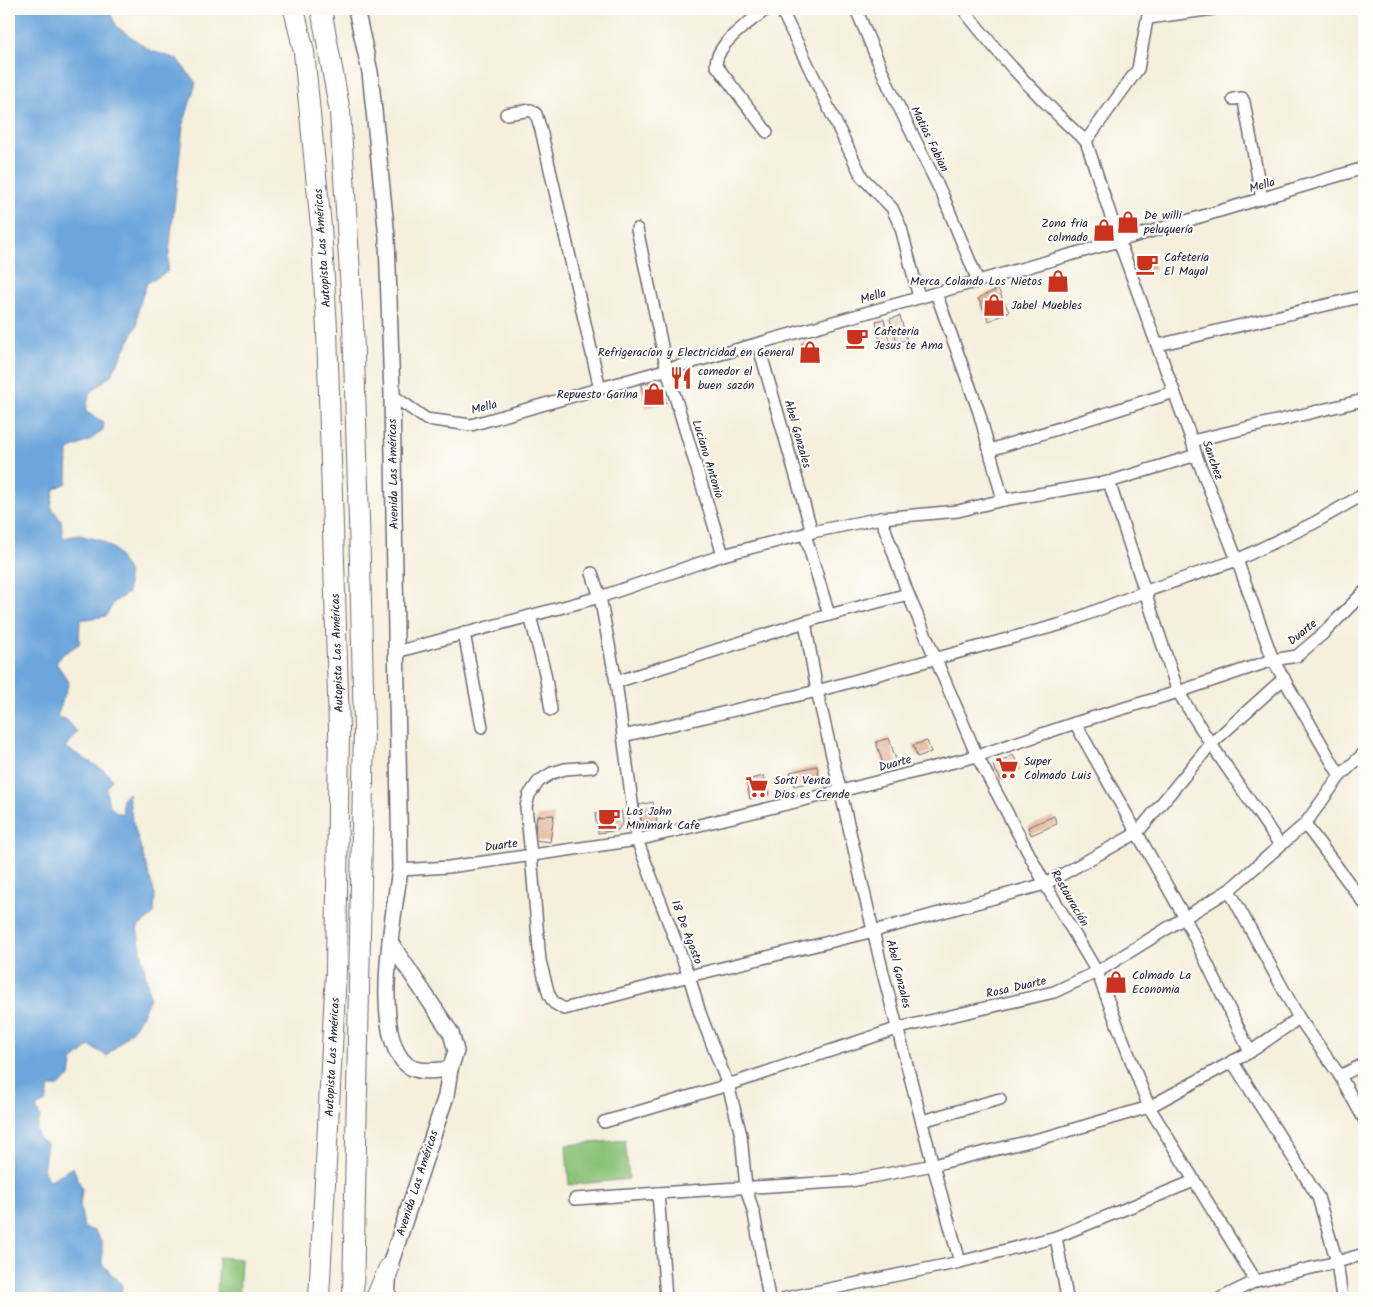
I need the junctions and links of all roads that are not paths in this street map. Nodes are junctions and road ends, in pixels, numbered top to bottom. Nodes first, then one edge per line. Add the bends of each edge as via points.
1 (294, 9) edge
2 (321, 9) edge
3 (356, 9) edge
4 (767, 9) edge
5 (781, 9) edge
6 (856, 9) edge
7 (963, 9) edge
8 (1213, 9) edge
9 (1149, 14) edge
10 (1232, 98) dead end
11 (506, 114) dead end
12 (767, 132) dead end
13 (1086, 140) junction
14 (1364, 168) edge
15 (1262, 200) junction
16 (637, 229) dead end
17 (1119, 241) junction
18 (978, 281) junction
19 (936, 293) junction
20 (1364, 296) edge
21 (919, 297) junction
22 (758, 344) junction
23 (1158, 345) junction
24 (667, 370) junction
25 (600, 389) junction
26 (1174, 392) junction
27 (392, 395) junction
28 (1364, 400) edge
29 (1192, 441) junction
30 (990, 450) junction
31 (1196, 455) junction
32 (1109, 482) junction
33 (1364, 494) edge
34 (1003, 500) junction
35 (881, 518) junction
36 (808, 533) junction
37 (723, 555) junction
38 (1236, 560) junction
39 (592, 573) dead end
40 (1145, 591) junction
41 (1364, 592) edge
42 (908, 594) junction
43 (600, 597) junction
44 (829, 615) junction
45 (530, 616) junction
46 (805, 622) junction
47 (464, 634) junction
48 (396, 652) junction
49 (935, 658) junction
50 (1273, 660) junction
51 (1284, 678) junction
52 (616, 682) junction
53 (817, 691) junction
54 (1178, 692) junction
55 (551, 710) dead end
56 (1074, 723) junction
57 (482, 728) dead end
58 (623, 736) junction
59 (1211, 744) junction
60 (1364, 753) edge
61 (977, 756) junction
62 (592, 767) dead end
63 (1340, 776) junction
64 (841, 791) junction
65 (1305, 824) junction
66 (1137, 832) junction
67 (637, 840) junction
68 (1280, 845) junction
69 (531, 855) junction
70 (400, 870) junction
71 (1044, 884) junction
72 (1229, 890) junction
73 (1364, 903) edge
74 (1185, 918) junction
75 (874, 931) junction
76 (390, 942) junction
77 (1097, 972) junction
78 (689, 976) junction
79 (1299, 1018) junction
80 (899, 1028) junction
81 (1250, 1052) junction
82 (1232, 1061) junction
83 (1364, 1064) edge
84 (450, 1069) junction
85 (1340, 1076) junction
86 (728, 1085) junction
87 (1000, 1099) dead end
88 (1149, 1107) junction
89 (1364, 1119) edge
90 (922, 1121) junction
91 (604, 1122) dead end
92 (933, 1165) junction
93 (1194, 1181) junction
94 (746, 1188) junction
95 (658, 1193) junction
96 (575, 1199) dead end
97 (1056, 1237) junction
98 (1364, 1254) edge
99 (960, 1262) junction
100 (1336, 1262) junction
101 (389, 1268) junction
102 (1256, 1281) junction
103 (319, 1298) edge
104 (353, 1298) edge
105 (376, 1298) edge
106 (387, 1298) edge
107 (666, 1298) edge
108 (769, 1298) edge
109 (786, 1298) edge
110 (1068, 1298) edge
111 (1221, 1298) edge
112 (1342, 1298) edge

1 - 103 highway, Autopista Las Américas via 304,52 322,227 339,728 336,970
2 - 104 highway, Autopista Las Américas via 340,112 354,324 364,729
3 - 27 main road, Avenida Las Américas via 370,72 387,237
4 - 12 street via 720,49 716,65
5 - 21 street via 862,177 892,208 901,228
6 - 18 street, Matias Fabian
7 - 13 street via 996,51
8 - 9 street
9 - 13 street via 1138,69
10 - 15 street via 1242,98 1244,102
11 - 25 street via 531,110 536,114
13 - 17 street, Sanchez
14 - 15 street, Mella
15 - 17 street, Mella
16 - 24 street, Luciano Antonio
17 - 18 street, Mella
17 - 23 street, Sanchez
18 - 19 street, Mella
19 - 21 street, Mella
19 - 30 street
20 - 23 street
21 - 22 street, Mella
22 - 24 street, Mella
22 - 36 street, Abel Gonzales
23 - 26 street, Sanchez
24 - 25 street, Mella
24 - 37 street, Luciano Antonio
25 - 27 street, Mella via 471,425 426,419
26 - 29 street, Sanchez
26 - 30 street
27 - 48 main road, Avenida Las Américas
28 - 29 street
29 - 31 street, Sanchez
30 - 34 street
31 - 32 street
31 - 38 street, Sanchez
32 - 34 street
32 - 40 street
33 - 38 street via 1314,523
34 - 35 street via 958,511
35 - 36 street
35 - 42 street, Restauración
36 - 37 street
36 - 44 street, Abel Gonzales
37 - 43 street
38 - 40 street
38 - 50 street, Sanchez
39 - 43 street, 18 De Agosto
40 - 49 street via 1062,624
40 - 54 street
41 - 50 street, Duarte via 1297,656
42 - 44 street
42 - 49 street, Restauración
43 - 45 street
43 - 52 street, 18 De Agosto
44 - 46 street
45 - 47 street
45 - 55 street
46 - 52 street
46 - 53 street, Abel Gonzales
47 - 48 street
47 - 57 street
48 - 70 main road, Avenida Las Américas
49 - 53 street
49 - 61 street, Restauración
50 - 51 street, Sanchez
50 - 54 street, Duarte
51 - 59 street
51 - 63 street, Sanchez
52 - 58 street, 18 De Agosto
53 - 58 street
53 - 64 street, Abel Gonzales
54 - 56 street, Duarte
54 - 59 street
56 - 61 street, Duarte
56 - 66 street
58 - 67 street, 18 De Agosto
59 - 66 street
59 - 68 street
60 - 63 street, Rosa Duarte
61 - 64 street, Duarte
61 - 71 street, Restauración
62 - 69 street via 565,769 539,781 526,807
63 - 65 street, Rosa Duarte
64 - 67 street, Duarte
64 - 75 street, Abel Gonzales
65 - 68 street, Rosa Duarte
65 - 73 street
66 - 71 street
66 - 74 street
67 - 69 street, Duarte
67 - 78 street, 18 De Agosto
68 - 72 street, Rosa Duarte
69 - 70 street, Duarte
69 - 78 street via 540,960 554,1003 564,1009
70 - 76 main road, Avenida Las Américas
71 - 75 street
71 - 77 street, Restauración
72 - 74 street, Rosa Duarte
72 - 79 street
74 - 77 street, Rosa Duarte
74 - 81 street
75 - 78 street
75 - 80 street, Abel Gonzales
76 - 84 main road, Avenida Las Américas via 451,1033 456,1051
76 - 84 main road, Avenida Las Américas via 388,1025 398,1054 412,1068
77 - 80 street, Rosa Duarte via 1054,992
77 - 88 street, Restauración
78 - 86 street, 18 De Agosto
79 - 81 street
79 - 85 street
80 - 86 street, Rosa Duarte
80 - 90 street, Abel Gonzales
81 - 82 street
82 - 88 street
82 - 100 street via 1318,1197
83 - 85 street
84 - 101 main road, Avenida Las Américas via 446,1096
85 - 89 street
86 - 91 street, Rosa Duarte
86 - 94 street, 18 De Agosto via 741,1135
87 - 90 street
88 - 92 street
88 - 93 street, Restauración
90 - 92 street, Abel Gonzales
92 - 94 street via 851,1181
92 - 99 street, Abel Gonzales
93 - 97 street
93 - 102 street, Restauración
94 - 95 street
94 - 108 street, 18 De Agosto via 754,1214
95 - 96 street
95 - 107 street
97 - 99 street
97 - 110 street
98 - 100 street
99 - 109 street
100 - 102 street
100 - 112 street
101 - 105 highway
101 - 106 main road, Avenida Las Américas
102 - 111 street

